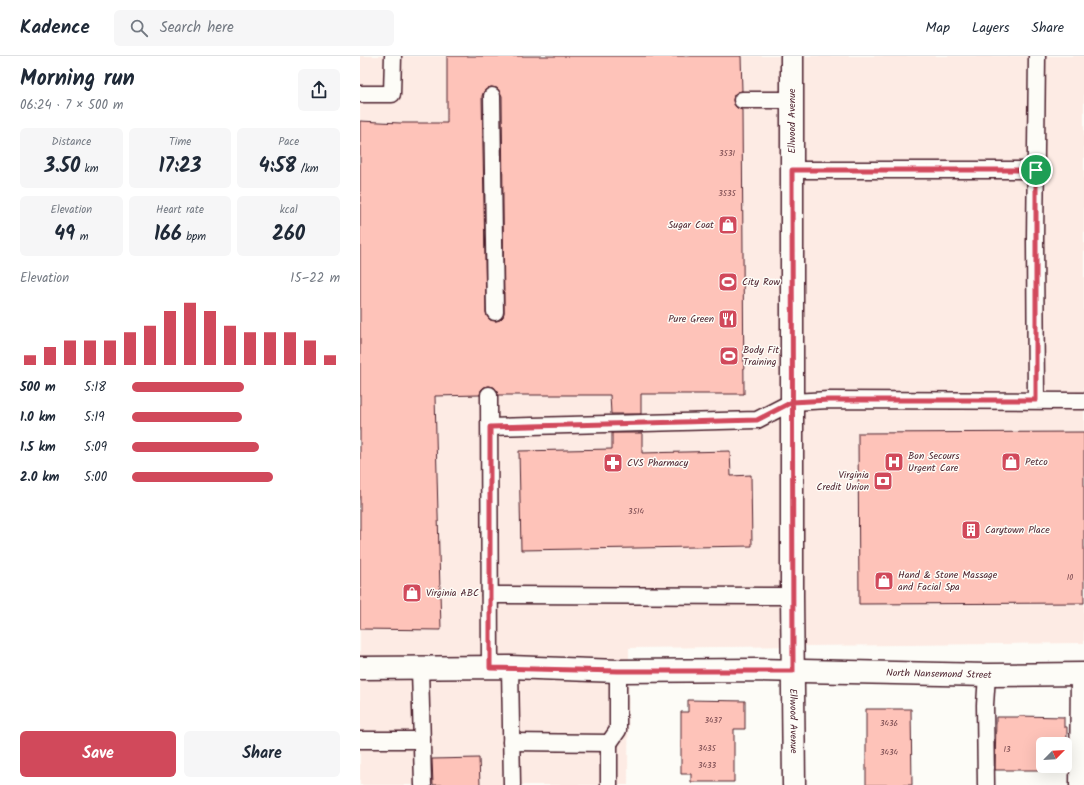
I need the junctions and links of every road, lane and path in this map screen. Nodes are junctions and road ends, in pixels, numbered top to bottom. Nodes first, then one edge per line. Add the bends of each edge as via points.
1 (393, 56) edge
2 (792, 56) edge
3 (1037, 56) edge
4 (360, 94) edge
5 (492, 96) dead end
6 (742, 100) dead end
7 (792, 100) junction
8 (792, 170) junction
9 (1036, 170) junction
10 (495, 312) dead end
11 (489, 395) dead end
12 (1036, 400) junction
13 (1084, 401) edge
14 (792, 402) junction
15 (490, 427) junction
16 (490, 595) junction
17 (792, 596) junction
18 (500, 667) junction
19 (360, 668) edge
20 (420, 668) junction
21 (618, 671) junction
22 (793, 671) junction
23 (1082, 674) edge
24 (987, 675) junction
25 (360, 740) edge
26 (422, 740) junction
27 (511, 742) junction
28 (609, 743) junction
29 (423, 785) edge
30 (512, 785) edge
31 (609, 785) edge
32 (794, 785) edge
33 (986, 785) edge
34 (1078, 785) edge

1 - 4 lane via 392,94
2 - 7 main road, Ellwood Avenue
3 - 9 lane
5 - 10 lane
6 - 7 lane
7 - 8 main road, Ellwood Avenue
8 - 9 lane
8 - 14 main road, Ellwood Avenue
9 - 12 lane
11 - 15 lane
12 - 13 lane
12 - 14 lane
14 - 15 lane via 757,420
14 - 17 main road, Ellwood Avenue
15 - 16 lane
16 - 17 lane
16 - 18 lane
17 - 22 main road, Ellwood Avenue
18 - 20 main road, North Nansemond Street
18 - 21 main road, North Nansemond Street
18 - 27 lane
19 - 20 main road, North Nansemond Street
20 - 26 lane
21 - 22 main road, North Nansemond Street
21 - 28 lane via 618,730
22 - 24 main road, North Nansemond Street
22 - 32 main road, Ellwood Avenue
23 - 24 main road, North Nansemond Street
23 - 34 lane
24 - 33 lane
25 - 26 lane
26 - 29 lane
27 - 28 lane
27 - 30 lane
28 - 31 lane

